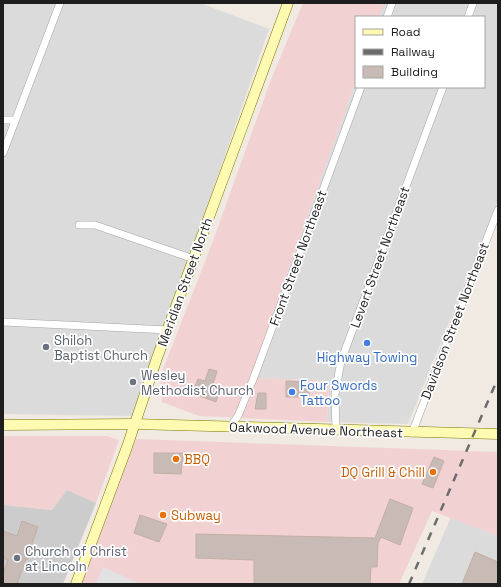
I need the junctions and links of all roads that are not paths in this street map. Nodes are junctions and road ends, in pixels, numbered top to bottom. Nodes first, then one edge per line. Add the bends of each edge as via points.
1 (60, 3) edge
2 (288, 3) edge
3 (392, 3) edge
4 (473, 3) edge
5 (387, 16) edge
6 (468, 16) edge
7 (361, 88) edge
8 (443, 88) edge
9 (3, 120) edge
10 (15, 120) junction
11 (3, 153) edge
12 (498, 210) edge
13 (79, 225) dead end
14 (194, 259) junction
15 (3, 322) edge
16 (168, 330) junction
17 (134, 424) junction
18 (3, 425) edge
19 (230, 427) junction
20 (336, 431) junction
21 (412, 433) junction
22 (498, 434) edge
23 (76, 584) edge

1 - 10 street
2 - 14 street, Meridian Street North
3 - 5 street
4 - 6 street
7 - 19 street, Front Street Northeast via 254,377 238,416
8 - 20 street, Levert Street Northeast via 341,361 335,394
9 - 10 street
10 - 11 street
12 - 21 street, Davidson Street Northeast
13 - 14 street via 95,225
14 - 16 street, Meridian Street North
15 - 16 street
16 - 17 street, Meridian Street North
17 - 18 street, Oakwood Avenue Northeast
17 - 19 street, Oakwood Avenue Northeast
17 - 23 street, Meridian Street North
19 - 20 street, Oakwood Avenue Northeast
20 - 21 street, Oakwood Avenue Northeast
21 - 22 street, Oakwood Avenue Northeast

